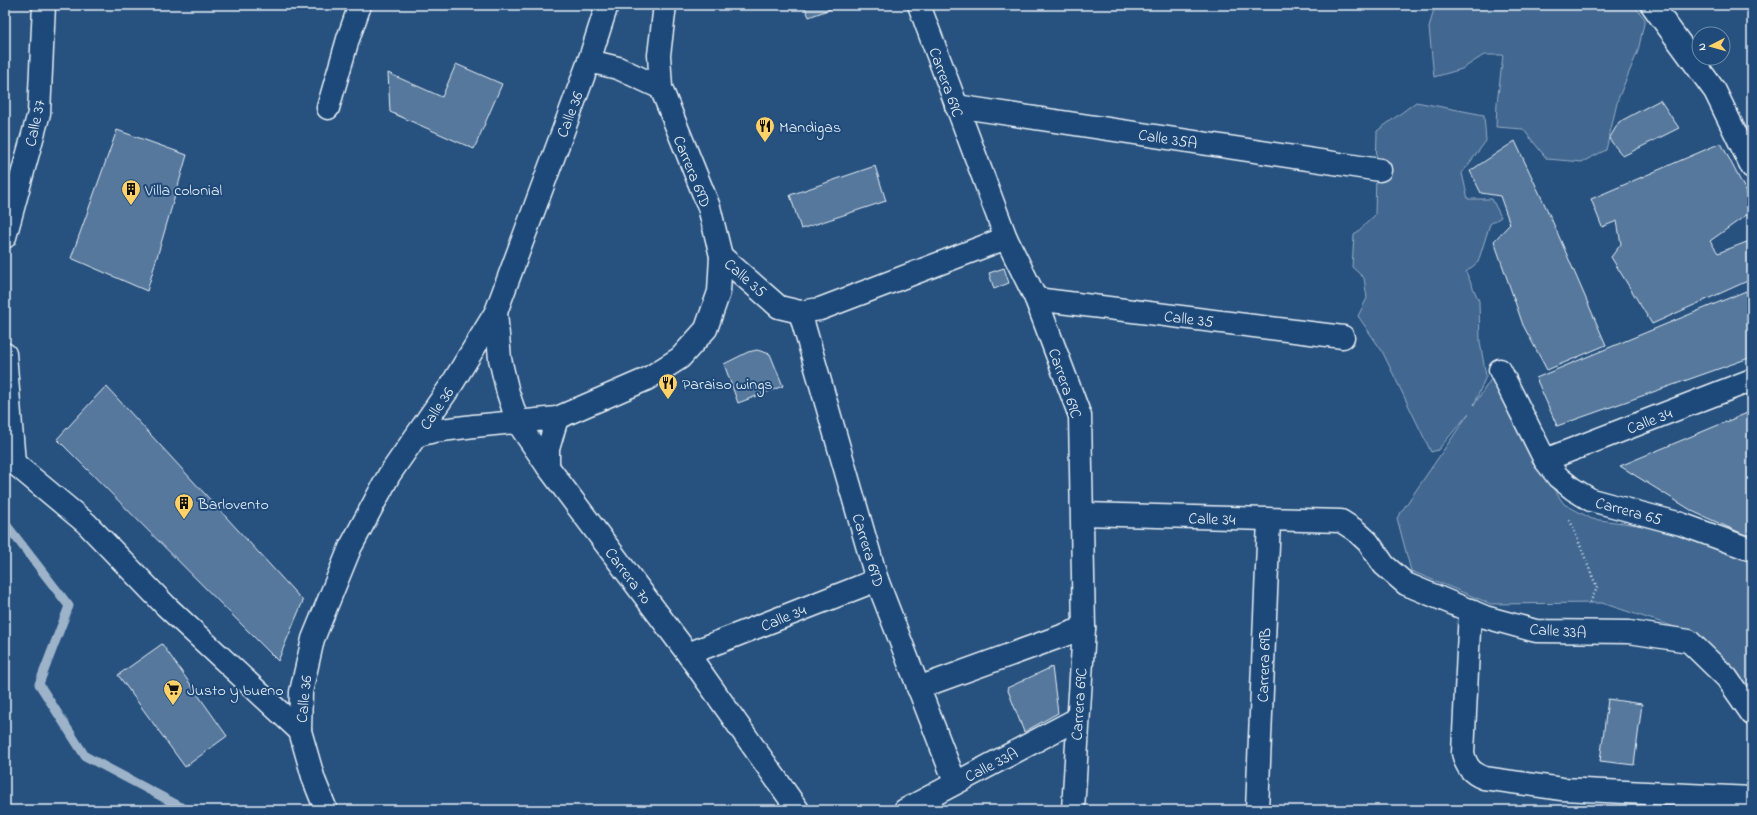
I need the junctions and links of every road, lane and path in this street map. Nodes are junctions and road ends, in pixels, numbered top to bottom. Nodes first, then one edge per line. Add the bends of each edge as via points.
1 (44, 5) edge
2 (360, 5) edge
3 (607, 5) edge
4 (665, 5) edge
5 (919, 5) edge
6 (1652, 5) edge
7 (589, 61) junction
8 (661, 88) junction
9 (956, 106) junction
10 (328, 108) dead end
11 (1752, 167) edge
12 (1380, 170) dead end
13 (5, 237) edge
14 (1006, 238) junction
15 (721, 256) junction
16 (1036, 299) junction
17 (496, 312) junction
18 (800, 312) junction
19 (1343, 336) dead end
20 (5, 354) edge
21 (1500, 370) dead end
22 (1752, 380) edge
23 (557, 418) junction
24 (518, 423) junction
25 (418, 435) junction
26 (1545, 460) junction
27 (9, 462) edge
28 (548, 467) junction
29 (1573, 489) junction
30 (1083, 514) junction
31 (1269, 520) junction
32 (1341, 521) joint
33 (1752, 550) edge
34 (877, 580) junction
35 (1470, 610) junction
36 (1084, 628) junction
37 (1575, 632) junction
38 (688, 654) junction
39 (918, 688) junction
40 (1752, 714) edge
41 (1077, 719) junction
42 (300, 731) junction
43 (955, 782) junction
44 (1752, 798) edge
45 (326, 810) edge
46 (798, 810) edge
47 (905, 810) edge
48 (1072, 810) edge
49 (1257, 810) edge

1 - 13 street, Calle 37 via 39,113
2 - 10 street
3 - 7 street, Calle 36
4 - 8 street via 659,55
5 - 9 street, Carrera 69C
6 - 11 street via 1715,91
7 - 8 street via 618,68
7 - 17 street, Calle 36
8 - 15 street, Carrera 69D via 709,208
9 - 12 street, Calle 35A
9 - 14 street, Carrera 69C
14 - 16 street, Carrera 69C
14 - 18 street, Calle 35 via 820,309
15 - 18 street, Calle 35 via 779,307
15 - 23 street, Calle 35 via 719,292 706,329 680,358 648,379
16 - 19 street, Calle 35
16 - 30 street, Carrera 69C via 1080,416
17 - 24 street, Carrera 70 via 500,359
17 - 25 street, Calle 36
18 - 34 street, Carrera 69D
20 - 27 street
21 - 26 street, Carrera 65
22 - 26 street, Calle 34
23 - 24 street, Calle 35
23 - 28 street via 548,449
24 - 25 street via 453,428
24 - 28 street, Carrera 70
25 - 42 street, Calle 36 via 389,475 350,548 313,639 301,692
26 - 29 street, Carrera 65
27 - 42 street via 86,523 166,606
28 - 38 street, Carrera 70
29 - 33 street, Carrera 65 via 1591,500 1681,524
29 - 37 path via 1564,504 1597,588
30 - 31 street, Calle 34
30 - 36 street, Carrera 69C
31 - 32 street, Calle 34
31 - 49 street, Carrera 69B
32 - 35 street, Calle 33A via 1368,542 1384,565 1406,584
34 - 38 street, Calle 34
34 - 39 street, Carrera 69D
35 - 37 street, Calle 33A via 1485,617 1536,631
35 - 44 street via 1462,753 1468,769 1475,775 1562,789
36 - 39 street
36 - 41 street, Carrera 69C
37 - 40 street, Calle 33A via 1629,632 1689,642 1727,678
38 - 46 street, Carrera 70
39 - 43 street, Carrera 69D
41 - 43 street, Calle 33A
41 - 48 street, Carrera 69C
42 - 45 street, Calle 36 via 314,780
43 - 47 street, Calle 33A

